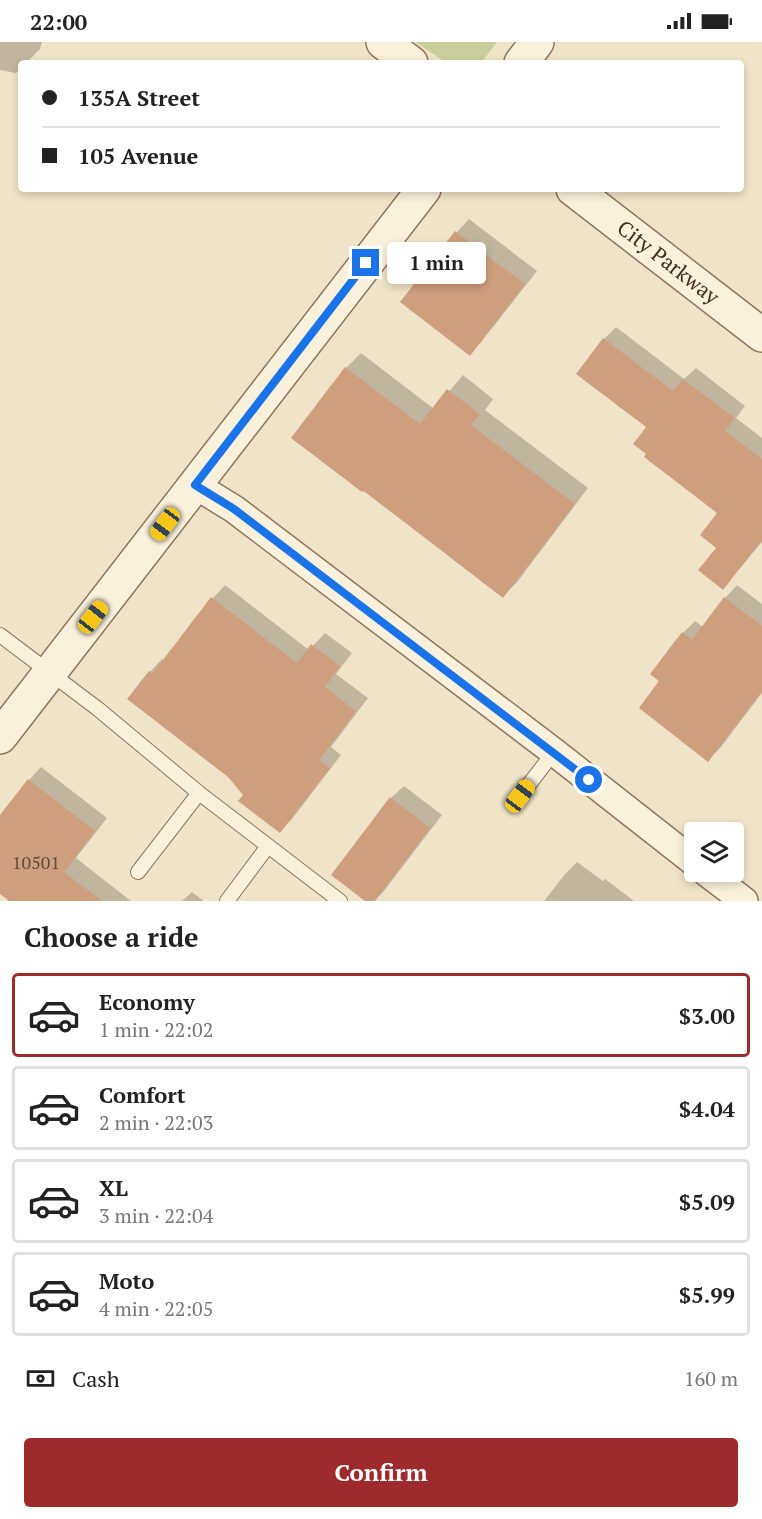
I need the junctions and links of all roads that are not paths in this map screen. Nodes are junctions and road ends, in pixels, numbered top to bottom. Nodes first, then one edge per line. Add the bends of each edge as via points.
1 (383, 42) edge
2 (537, 42) edge
3 (407, 60) edge
4 (523, 60) edge
5 (422, 192) edge
6 (577, 192) edge
7 (762, 335) edge
8 (195, 485) junction
9 (0, 635) edge
10 (50, 673) junction
11 (0, 737) edge
12 (554, 752) junction
13 (199, 793) junction
14 (520, 796) dead end
15 (268, 846) junction
16 (684, 854) edge
17 (138, 872) dead end
18 (719, 882) edge
19 (227, 901) edge
20 (340, 901) edge
21 (744, 901) edge

1 - 3 street
2 - 4 street
5 - 8 street
6 - 7 street, City Parkway
8 - 10 street
8 - 12 street via 234,509
9 - 10 lane
10 - 11 street
10 - 13 lane
12 - 14 lane
12 - 16 street
13 - 15 lane
13 - 17 lane
15 - 19 lane
15 - 20 lane
18 - 21 street

